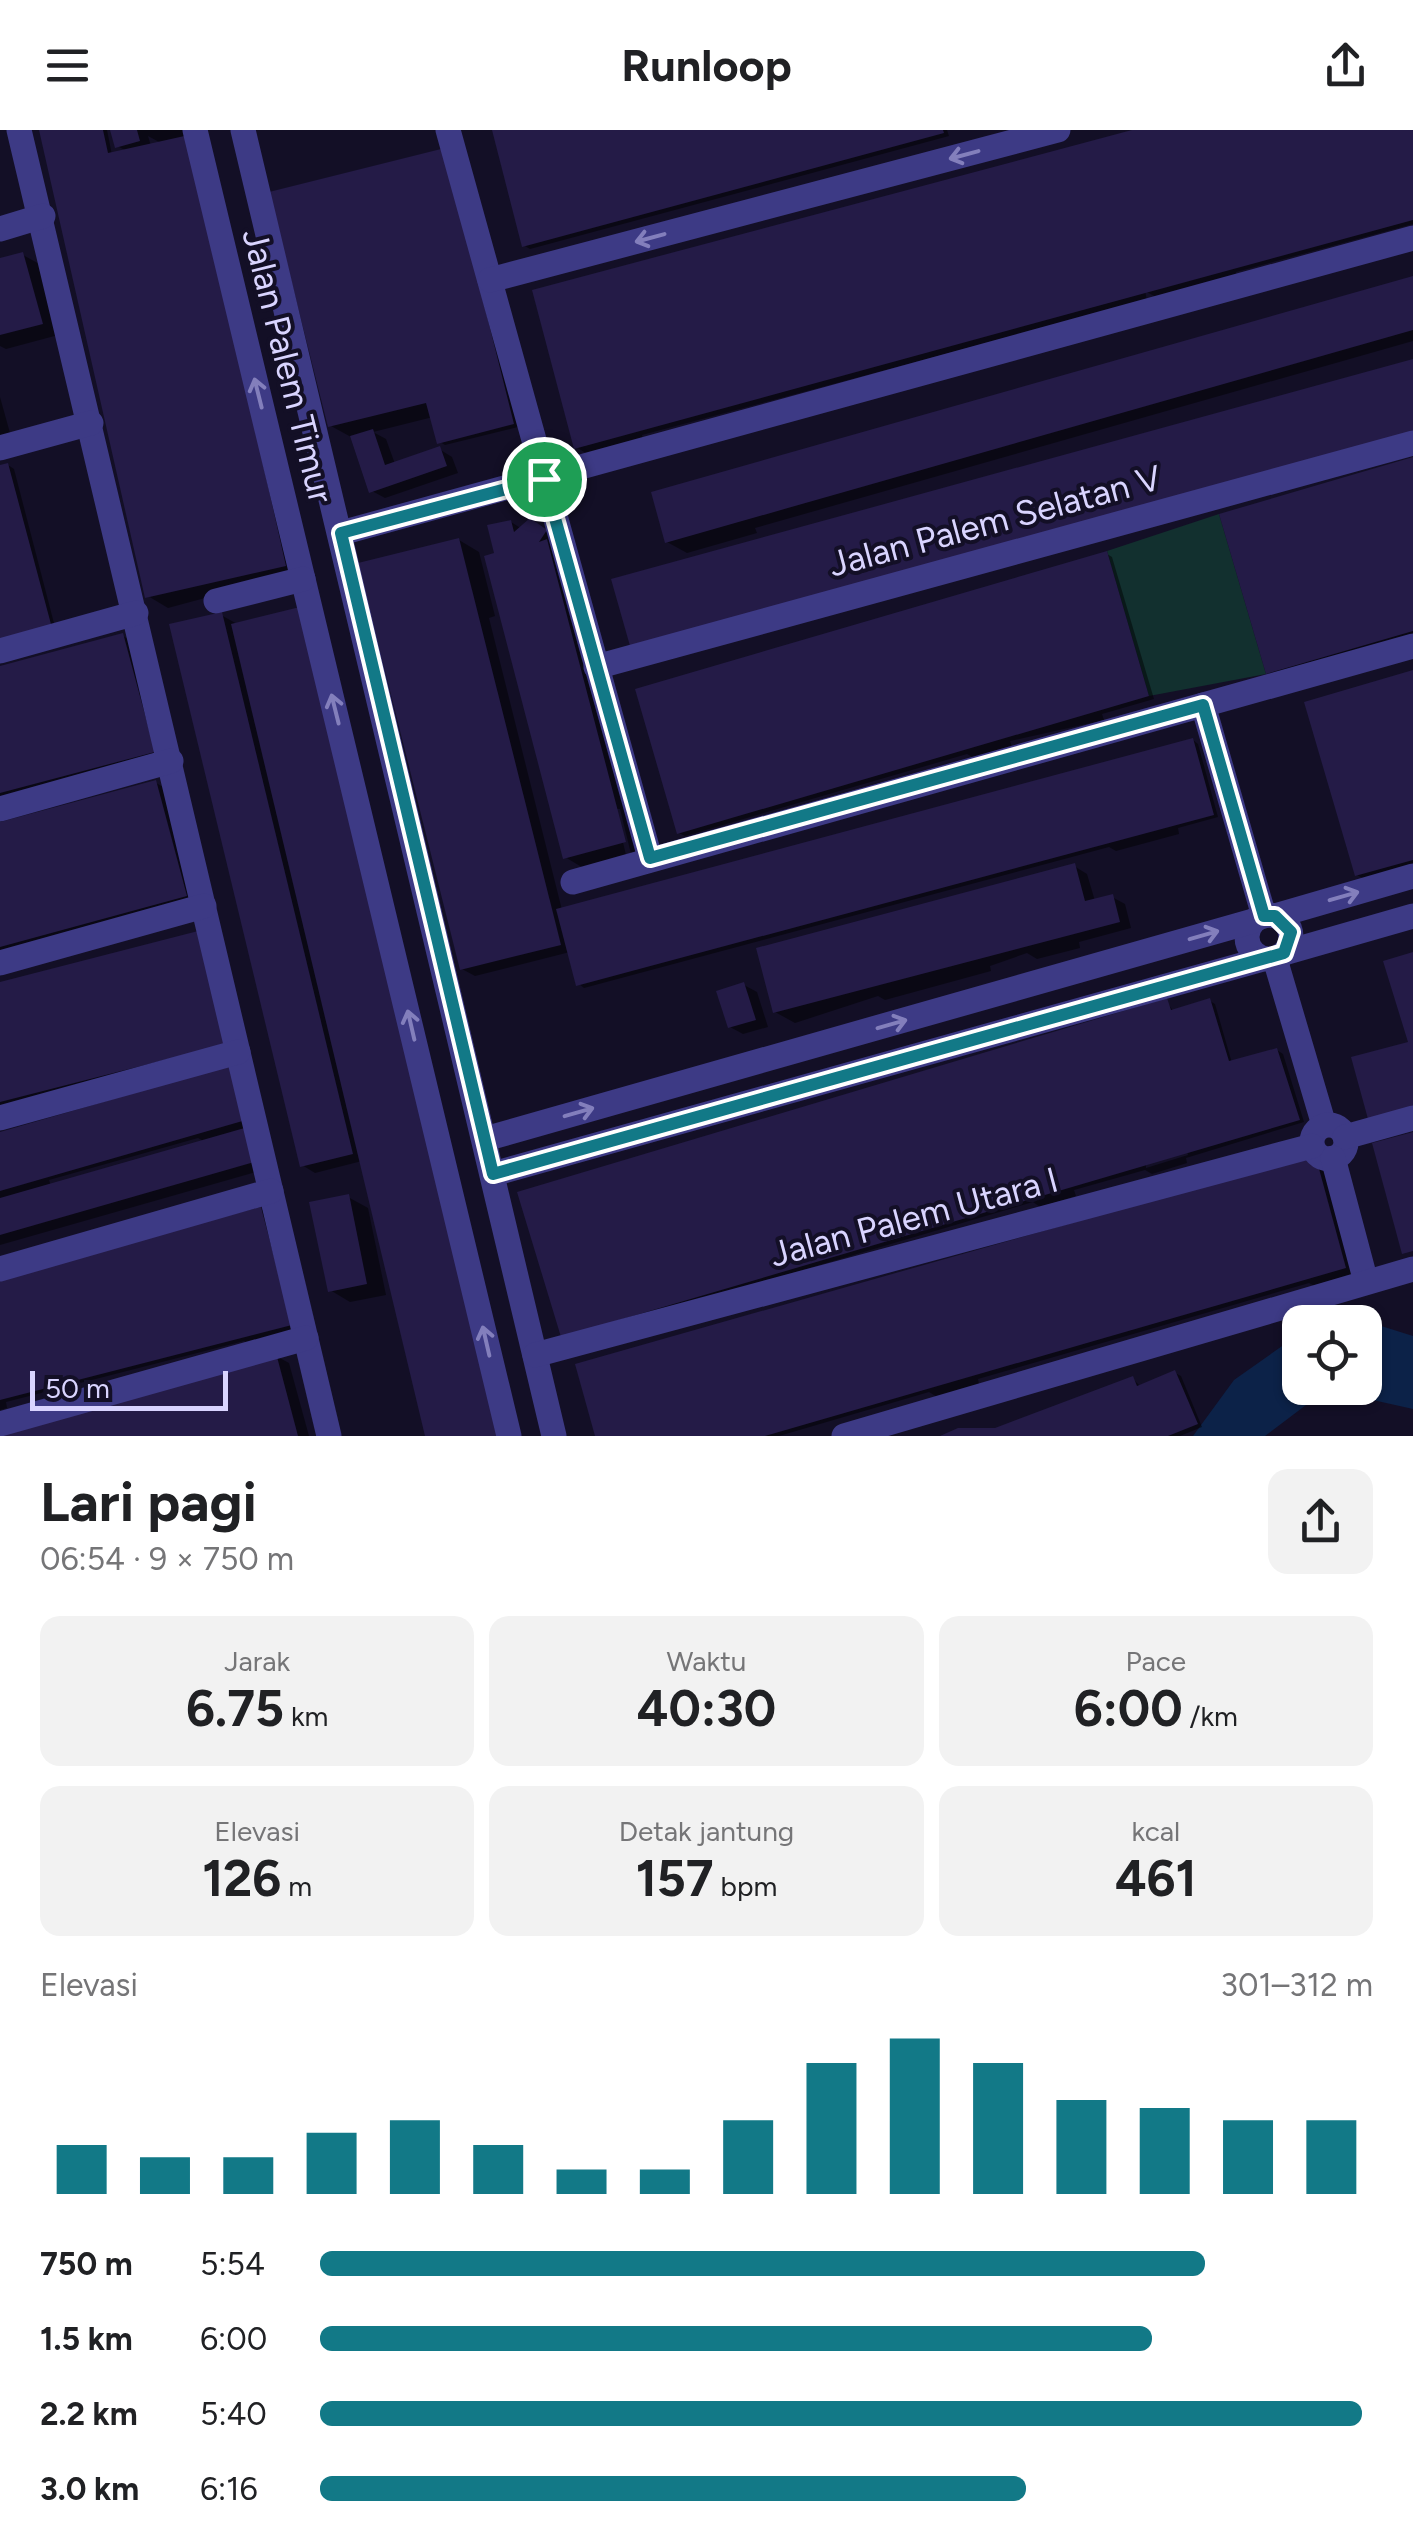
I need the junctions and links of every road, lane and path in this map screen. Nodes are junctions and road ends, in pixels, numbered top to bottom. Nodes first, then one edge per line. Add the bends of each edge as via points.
1 (19, 130) edge
2 (194, 130) edge
3 (243, 130) edge
4 (448, 130) edge
5 (1058, 130) edge
6 (43, 216) junction
7 (0, 229) edge
8 (1413, 238) edge
9 (490, 280) junction
10 (91, 422) junction
11 (1413, 442) edge
12 (0, 448) edge
13 (544, 479) junction
14 (341, 533) junction
15 (304, 579) junction
16 (216, 602) dead end
17 (136, 613) junction
18 (1413, 646) edge
19 (0, 651) edge
20 (596, 667) junction
21 (1203, 705) junction
22 (170, 761) junction
23 (0, 808) edge
24 (413, 832) junction
25 (367, 839) junction
26 (650, 858) junction
27 (1413, 876) edge
28 (573, 882) dead end
29 (204, 906) junction
30 (1413, 916) edge
31 (1264, 918) junction
32 (1274, 957) junction
33 (0, 963) edge
34 (238, 1052) junction
35 (0, 1118) edge
36 (1413, 1118) edge
37 (485, 1139) junction
38 (1329, 1141) junction
39 (493, 1174) junction
40 (271, 1191) junction
41 (1413, 1269) edge
42 (0, 1270) edge
43 (1366, 1282) junction
44 (306, 1338) junction
45 (536, 1356) junction
46 (0, 1424) edge
47 (329, 1436) edge
48 (508, 1436) edge
49 (554, 1436) edge
50 (844, 1436) edge

1 - 6 street
15 -> 2 street, Jalan Palem Timur
3 - 14 street, Jalan Palem Timur
4 - 9 street
5 -> 9 street
6 - 7 street
6 - 10 street
8 - 13 street
9 - 13 street
10 - 12 street
10 - 17 street
11 - 20 street, Jalan Palem Selatan V
13 - 14 street
13 - 20 street
14 - 24 street, Jalan Palem Timur
15 - 16 street
25 -> 15 street, Jalan Palem Timur
17 - 19 street
17 - 22 street
18 - 21 street
20 - 26 street
21 - 26 street
21 - 31 street
22 - 23 street
22 - 29 street
24 - 25 street
24 - 37 street, Jalan Palem Timur
48 -> 25 street, Jalan Palem Timur
26 - 28 street
31 -> 27 street
29 - 33 street
29 - 34 street
30 - 32 street
31 - 32 street via 1248,942
31 - 32 street via 1291,932
37 -> 31 street
32 - 38 street
32 - 39 street
34 - 35 street
34 - 40 street
36 - 38 street, Jalan Palem Utara I
37 - 39 street, Jalan Palem Timur
38 - 43 street
38 - 45 street, Jalan Palem Utara I
39 - 45 street, Jalan Palem Timur
40 - 42 street
40 - 44 street
41 - 43 street
43 - 50 street
44 - 46 street
44 - 47 street
45 - 49 street, Jalan Palem Timur

